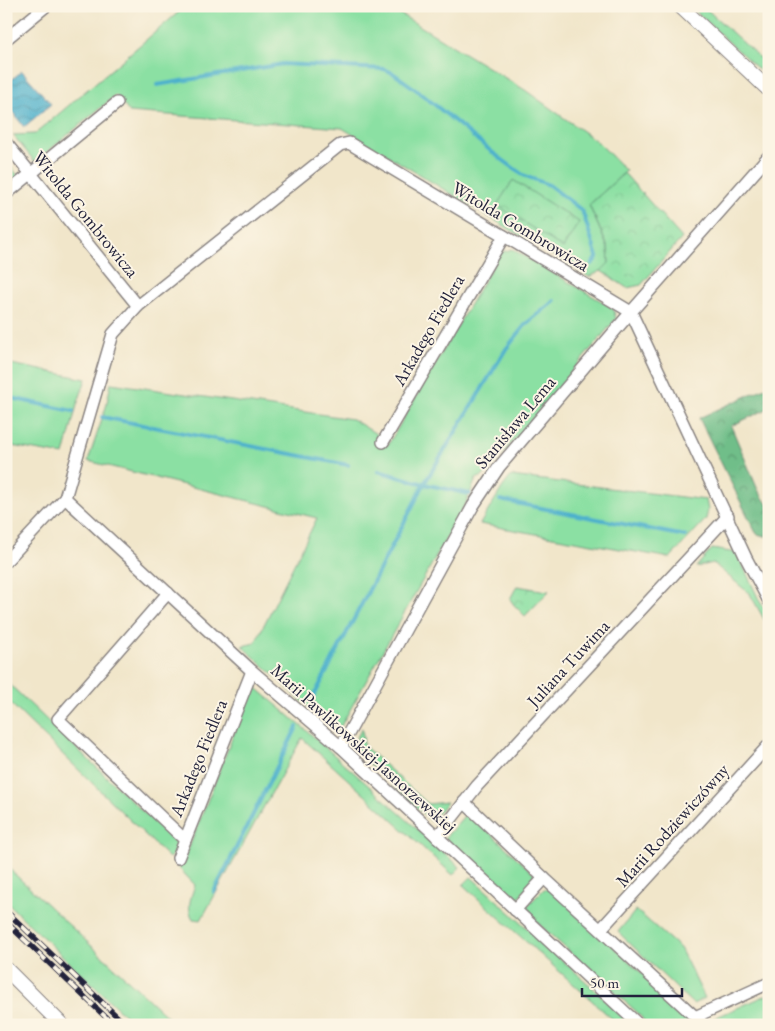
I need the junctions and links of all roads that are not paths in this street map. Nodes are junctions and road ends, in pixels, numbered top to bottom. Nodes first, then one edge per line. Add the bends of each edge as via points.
1 (46, 6) edge
2 (680, 6) edge
3 (6, 39) edge
4 (769, 90) edge
5 (117, 103) dead end
6 (6, 143) edge
7 (769, 156) edge
8 (32, 174) junction
9 (6, 194) edge
10 (504, 236) junction
11 (138, 306) junction
12 (631, 312) junction
13 (383, 442) dead end
14 (65, 498) junction
15 (728, 516) junction
16 (6, 561) edge
17 (168, 593) junction
18 (769, 601) edge
19 (252, 671) junction
20 (769, 745) edge
21 (341, 747) junction
22 (464, 802) junction
23 (437, 837) junction
24 (185, 840) junction
25 (178, 858) dead end
26 (544, 878) junction
27 (515, 910) junction
28 (601, 929) junction
29 (6, 969) edge
30 (769, 983) edge
31 (695, 1017) junction
32 (62, 1025) edge
33 (639, 1025) edge
34 (704, 1025) edge

1 - 3 street
2 - 4 street
5 - 8 street
6 - 8 street, Witolda Gombrowicza
7 - 12 street, Stanisława Lema
8 - 9 street
8 - 11 street, Witolda Gombrowicza
10 - 11 street, Witolda Gombrowicza via 348,143 340,145
10 - 12 street, Witolda Gombrowicza
10 - 13 street, Arkadego Fiedlera
11 - 14 street, Witolda Gombrowicza via 113,334
12 - 15 street
12 - 21 street, Stanisława Lema via 486,485
14 - 16 street
14 - 17 street, Marii Pawlikowskiej-Jasnorzewskiej
15 - 18 street
15 - 22 street, Juliana Tuwima
17 - 19 street, Marii Pawlikowskiej-Jasnorzewskiej
17 - 24 street via 58,719
19 - 21 street, Marii Pawlikowskiej-Jasnorzewskiej
19 - 24 street, Arkadego Fiedlera
20 - 28 street, Marii Rodziewiczówny
21 - 23 street, Marii Pawlikowskiej-Jasnorzewskiej
22 - 23 street, Juliana Tuwima
22 - 26 street, Marii Pawlikowskiej-Jasnorzewskiej
23 - 27 street, Marii Pawlikowskiej-Jasnorzewskiej
24 - 25 street, Arkadego Fiedlera
26 - 27 street
26 - 28 street, Marii Pawlikowskiej-Jasnorzewskiej
27 - 33 street, Marii Pawlikowskiej-Jasnorzewskiej
28 - 31 street, Marii Pawlikowskiej-Jasnorzewskiej
29 - 32 street
30 - 31 street
31 - 34 street, Marii Pawlikowskiej-Jasnorzewskiej

